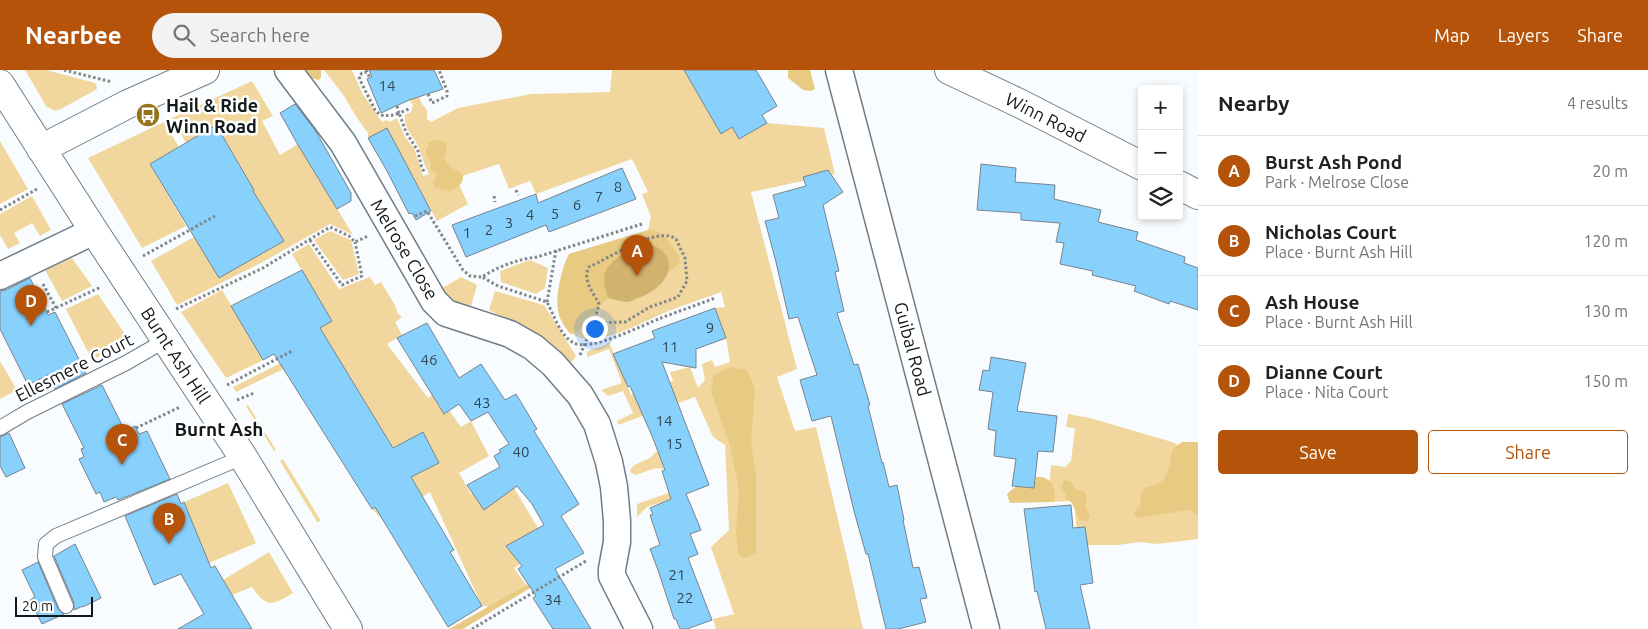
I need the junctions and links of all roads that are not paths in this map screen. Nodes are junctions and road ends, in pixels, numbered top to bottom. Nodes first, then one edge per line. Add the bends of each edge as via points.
1 (205, 70) edge
2 (288, 70) edge
3 (839, 70) edge
4 (949, 70) edge
5 (0, 84) edge
6 (41, 149) junction
7 (1138, 164) edge
8 (1183, 187) edge
9 (1198, 195) edge
10 (94, 231) junction
11 (0, 276) edge
12 (166, 340) junction
13 (0, 428) edge
14 (243, 457) junction
15 (66, 606) dead end
16 (348, 629) edge
17 (639, 629) edge
18 (986, 629) edge

1 - 6 street via 128,104
2 - 17 street, Melrose Close via 343,143 434,301 446,313 510,334 533,347 580,395 597,424 614,487 617,542 612,576
3 - 18 street, Guibal Road
4 - 7 street, Winn Road
5 - 6 street, Burnt Ash Hill
6 - 10 street, Burnt Ash Hill
8 - 9 street
10 - 11 street
10 - 12 street, Burnt Ash Hill
12 - 13 lane, Ellesmere Court
12 - 14 street, Burnt Ash Hill
14 - 15 lane via 56,536 46,544 45,557
14 - 16 street, Burnt Ash Hill

